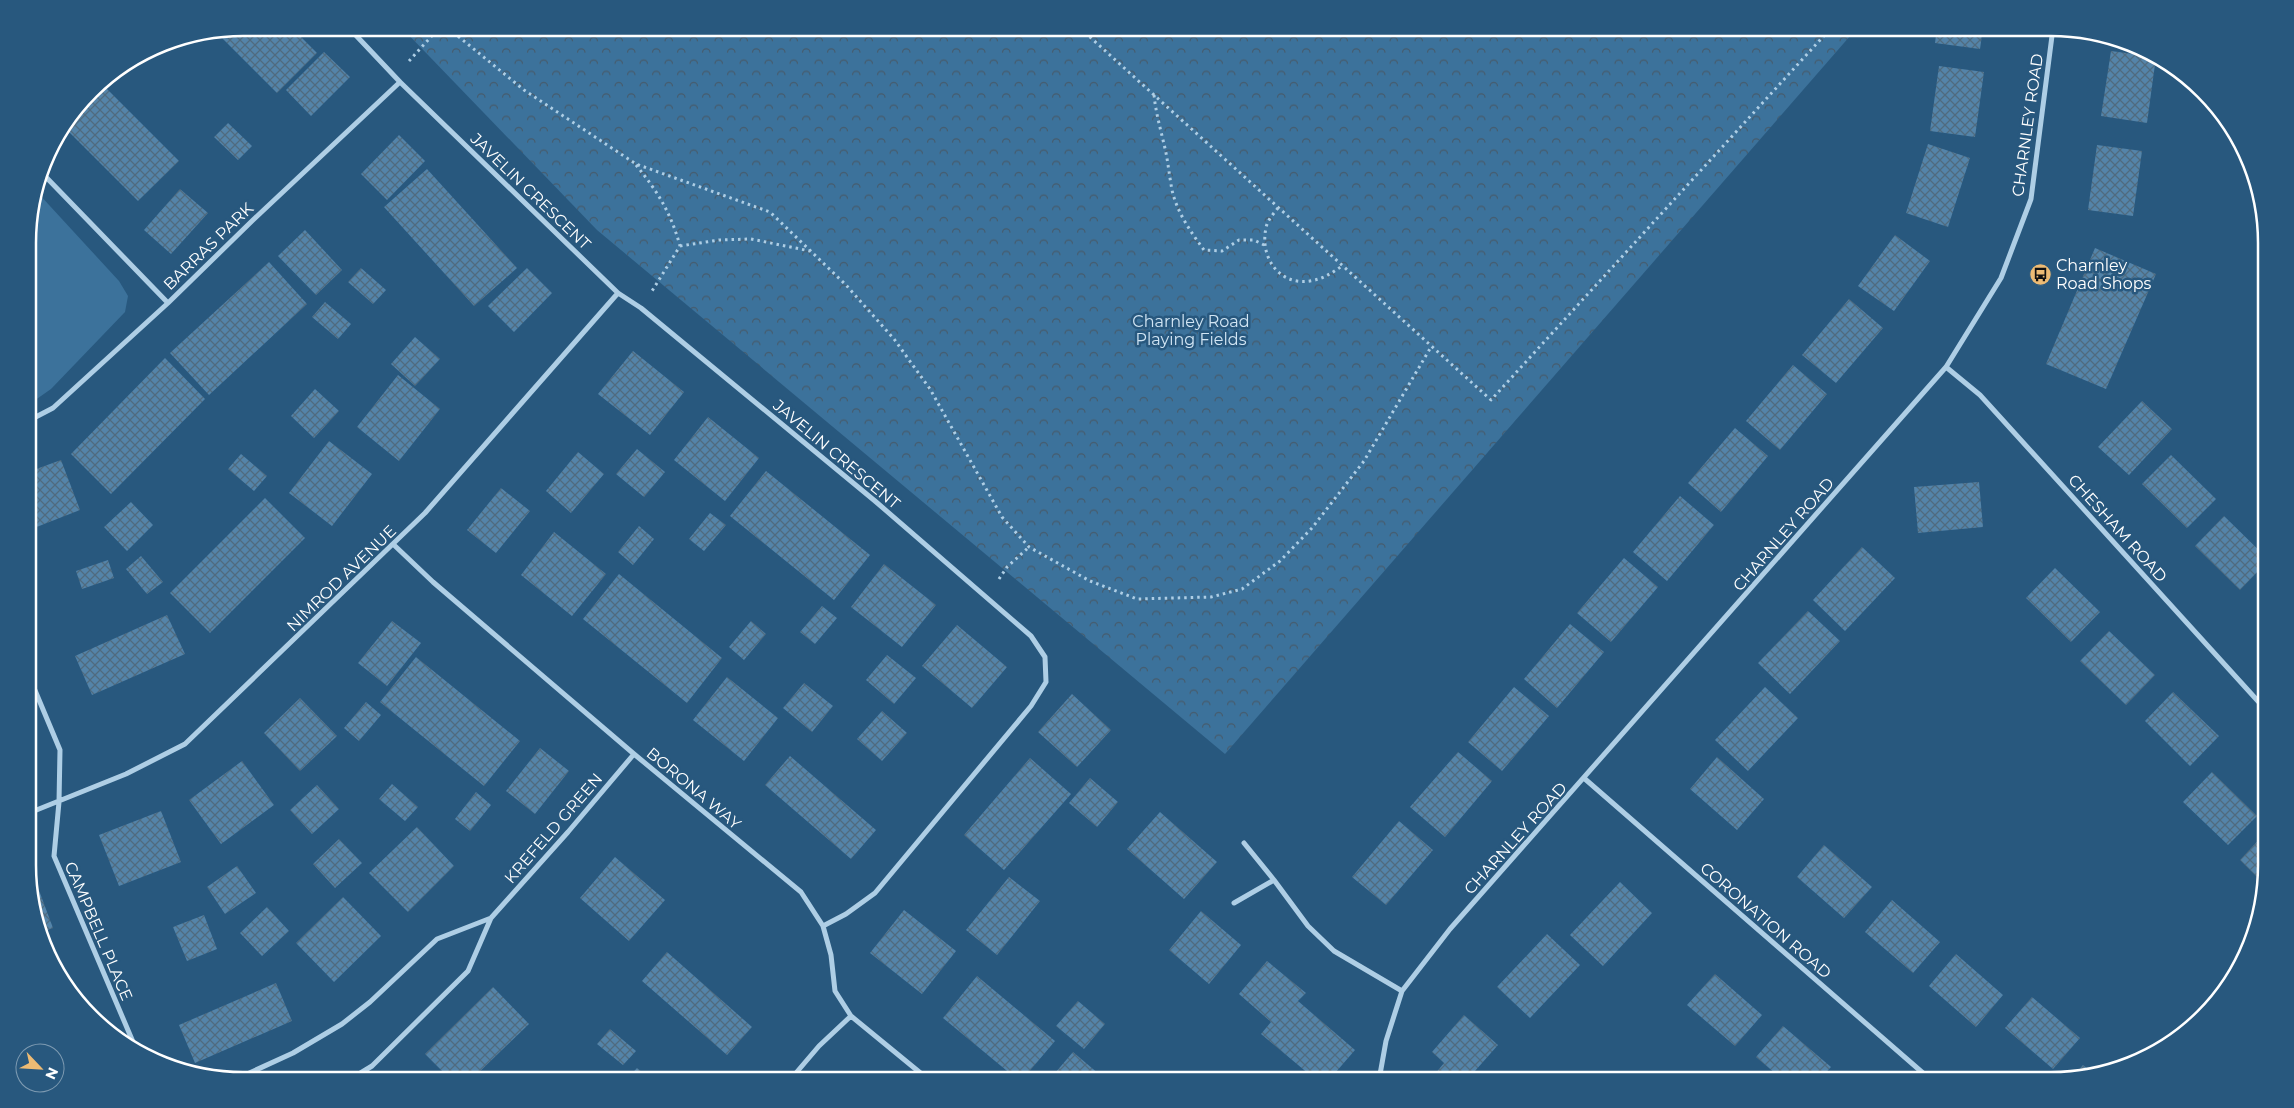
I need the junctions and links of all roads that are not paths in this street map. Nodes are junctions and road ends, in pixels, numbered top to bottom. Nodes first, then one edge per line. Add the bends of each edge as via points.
1 (356, 36) edge
2 (2052, 36) edge
3 (400, 82) junction
4 (47, 178) edge
5 (618, 293) junction
6 (168, 303) junction
7 (1946, 367) junction
8 (36, 417) edge
9 (394, 545) junction
10 (36, 693) edge
11 (2258, 701) edge
12 (634, 754) junction
13 (1585, 779) junction
14 (59, 802) junction
15 (36, 810) edge
16 (1244, 843) dead end
17 (1274, 880) junction
18 (1234, 903) dead end
19 (491, 918) junction
20 (823, 926) junction
21 (1402, 991) junction
22 (851, 1016) junction
23 (132, 1039) edge
24 (252, 1072) edge
25 (362, 1072) edge
26 (797, 1072) edge
27 (919, 1072) edge
28 (1380, 1072) edge
29 (1922, 1072) edge

1 - 3 street, JAVELIN CRESCENT
2 - 7 street, CHARNLEY ROAD via 2031,199 2001,278
3 - 5 street, JAVELIN CRESCENT
3 - 6 street, BARRAS PARK
4 - 6 street
5 - 9 street, NIMROD AVENUE via 426,513
5 - 20 street, JAVELIN CRESCENT via 642,308 875,501 1031,636 1045,657 1046,682 1031,706 875,893
6 - 8 street, BARRAS PARK via 52,408
7 - 11 street, CHESHAM ROAD via 1980,395
7 - 13 street, CHARNLEY ROAD
9 - 12 street, BORONA WAY
9 - 14 street, NIMROD AVENUE via 185,744 126,774
10 - 14 street, CAMPBELL PLACE via 60,750
12 - 19 street, KREFELD GREEN
12 - 20 street, BORONA WAY via 800,892
13 - 21 street, CHARNLEY ROAD via 1450,930
13 - 29 street, CORONATION ROAD
14 - 15 street, NIMROD AVENUE
14 - 23 street, CAMPBELL PLACE via 54,856
16 - 17 street
17 - 18 street
17 - 21 street via 1308,926 1334,951
19 - 24 street, KREFELD GREEN via 438,939 342,1024 293,1053
19 - 25 street, KREFELD GREEN via 468,971 372,1066
20 - 22 street, BORONA WAY via 831,956 835,992
21 - 28 street, CHARNLEY ROAD via 1386,1041
22 - 26 street
22 - 27 street, BORONA WAY

